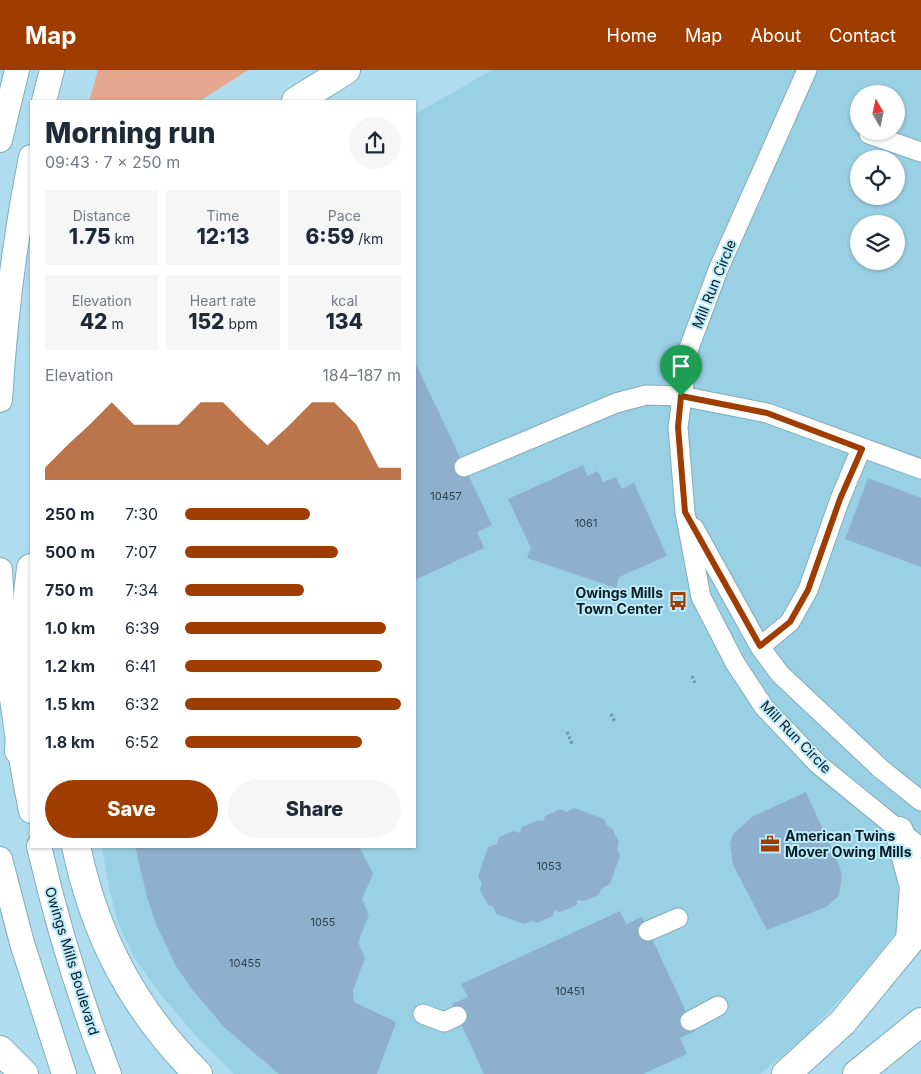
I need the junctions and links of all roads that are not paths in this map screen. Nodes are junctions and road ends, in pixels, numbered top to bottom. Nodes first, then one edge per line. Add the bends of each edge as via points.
1 (17, 70) edge
2 (52, 70) edge
3 (345, 70) edge
4 (807, 70) edge
5 (44, 100) edge
6 (298, 100) edge
7 (312, 100) edge
8 (0, 140) edge
9 (886, 140) edge
10 (921, 152) edge
11 (30, 162) edge
12 (681, 396) junction
13 (0, 400) edge
14 (862, 449) junction
15 (464, 467) dead end
16 (921, 470) edge
17 (685, 512) junction
18 (0, 570) edge
19 (30, 576) edge
20 (760, 646) junction
21 (19, 752) junction
22 (921, 801) edge
23 (30, 806) edge
24 (899, 832) junction
25 (40, 848) edge
26 (77, 848) edge
27 (921, 848) edge
28 (0, 859) edge
29 (678, 918) dead end
30 (648, 931) dead end
31 (916, 934) edge
32 (718, 1006) dead end
33 (423, 1014) dead end
34 (457, 1016) dead end
35 (690, 1022) dead end
36 (921, 1022) edge
37 (0, 1050) edge
38 (24, 1074) edge
39 (64, 1074) edge
40 (109, 1074) edge
41 (198, 1074) edge
42 (786, 1074) edge
43 (857, 1074) edge

1 - 8 main road
2 - 5 main road
3 - 6 highway
3 - 7 highway
4 - 12 street, Mill Run Circle via 701,312 689,348
9 - 10 street
11 - 13 main road via 10,280
12 - 14 street via 767,413
12 - 15 street via 646,395 616,403
12 - 17 street, Mill Run Circle via 678,427
14 - 16 street
14 - 20 street via 840,499 808,590 790,622
17 - 20 street, Mill Run Circle
17 - 24 street, Mill Run Circle via 702,597 744,678 764,707 818,764
18 - 21 main road
19 - 21 highway
20 - 22 street, Mill Run Circle via 798,692 881,769
21 - 23 main road
24 - 27 street, Mill Run Circle
24 - 31 highway via 914,887
25 - 40 main road, Owings Mills Boulevard via 64,945
26 - 41 highway via 98,924 122,976 154,1024
28 - 39 main road via 22,943
29 - 30 street
31 - 42 highway via 843,1022
32 - 35 street
33 - 34 street via 444,1022
36 - 43 highway
37 - 38 highway

